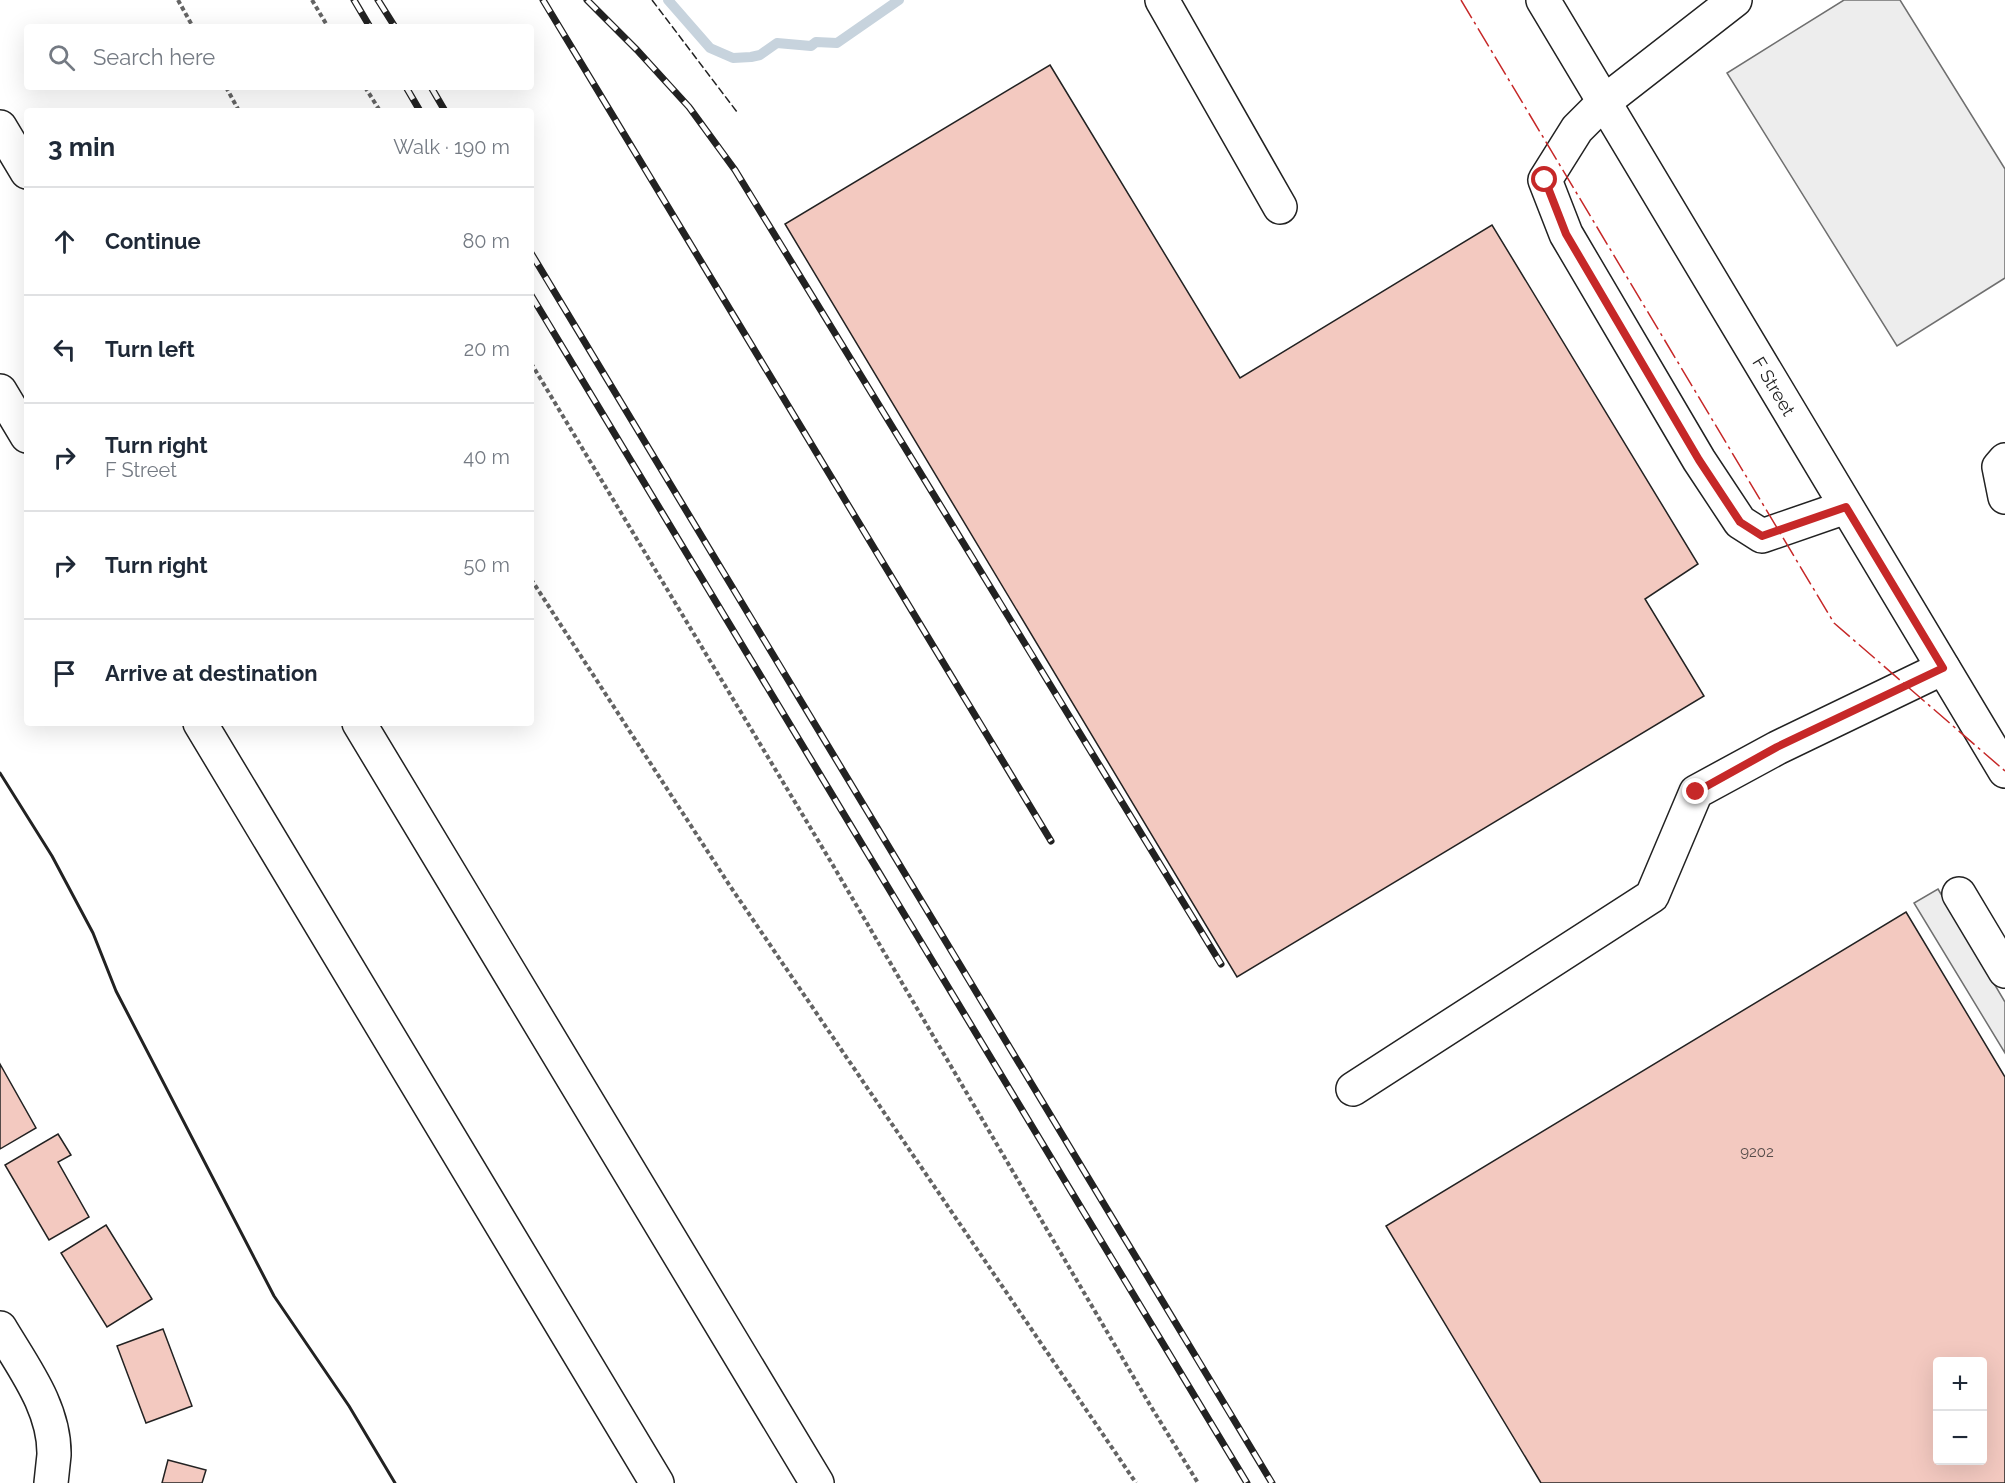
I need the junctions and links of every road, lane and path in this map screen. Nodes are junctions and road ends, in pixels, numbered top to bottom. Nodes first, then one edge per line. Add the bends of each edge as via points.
1 (178, 0) edge
2 (312, 0) edge
3 (1162, 0) edge
4 (1543, 0) edge
5 (1735, 0) edge
6 (191, 24) edge
7 (326, 24) edge
8 (228, 90) edge
9 (367, 90) edge
10 (1604, 102) junction
11 (237, 108) edge
12 (378, 108) edge
13 (0, 127) edge
14 (24, 167) edge
15 (1280, 207) dead end
16 (534, 368) edge
17 (0, 391) edge
18 (24, 431) edge
19 (2005, 460) edge
20 (2005, 497) edge
21 (1846, 507) junction
22 (534, 584) edge
23 (1943, 668) junction
24 (202, 726) edge
25 (360, 726) edge
26 (2005, 771) edge
27 (1959, 894) dead end
28 (2005, 971) edge
29 (1353, 1089) dead end
30 (0, 1328) edge
31 (52, 1468) edge
32 (657, 1483) edge
33 (817, 1483) edge
34 (1136, 1483) edge
35 (1198, 1483) edge

1 - 6 path
2 - 7 path
3 - 15 main road
4 - 10 main road, F Street
5 - 10 main road
8 - 11 path
9 - 12 path
10 - 21 main road, F Street
10 - 21 main road via 1577,129 1545,180 1566,234 1699,460 1740,522 1762,536
13 - 14 main road
16 - 35 path
17 - 18 main road
19 - 20 main road via 1999,467
21 - 23 main road, F Street
22 - 34 path via 730,886
23 - 26 main road, F Street
23 - 29 main road via 1777,747 1696,792 1652,896
24 - 32 main road
25 - 33 main road
27 - 28 main road
30 - 31 main road via 40,1394 49,1418

